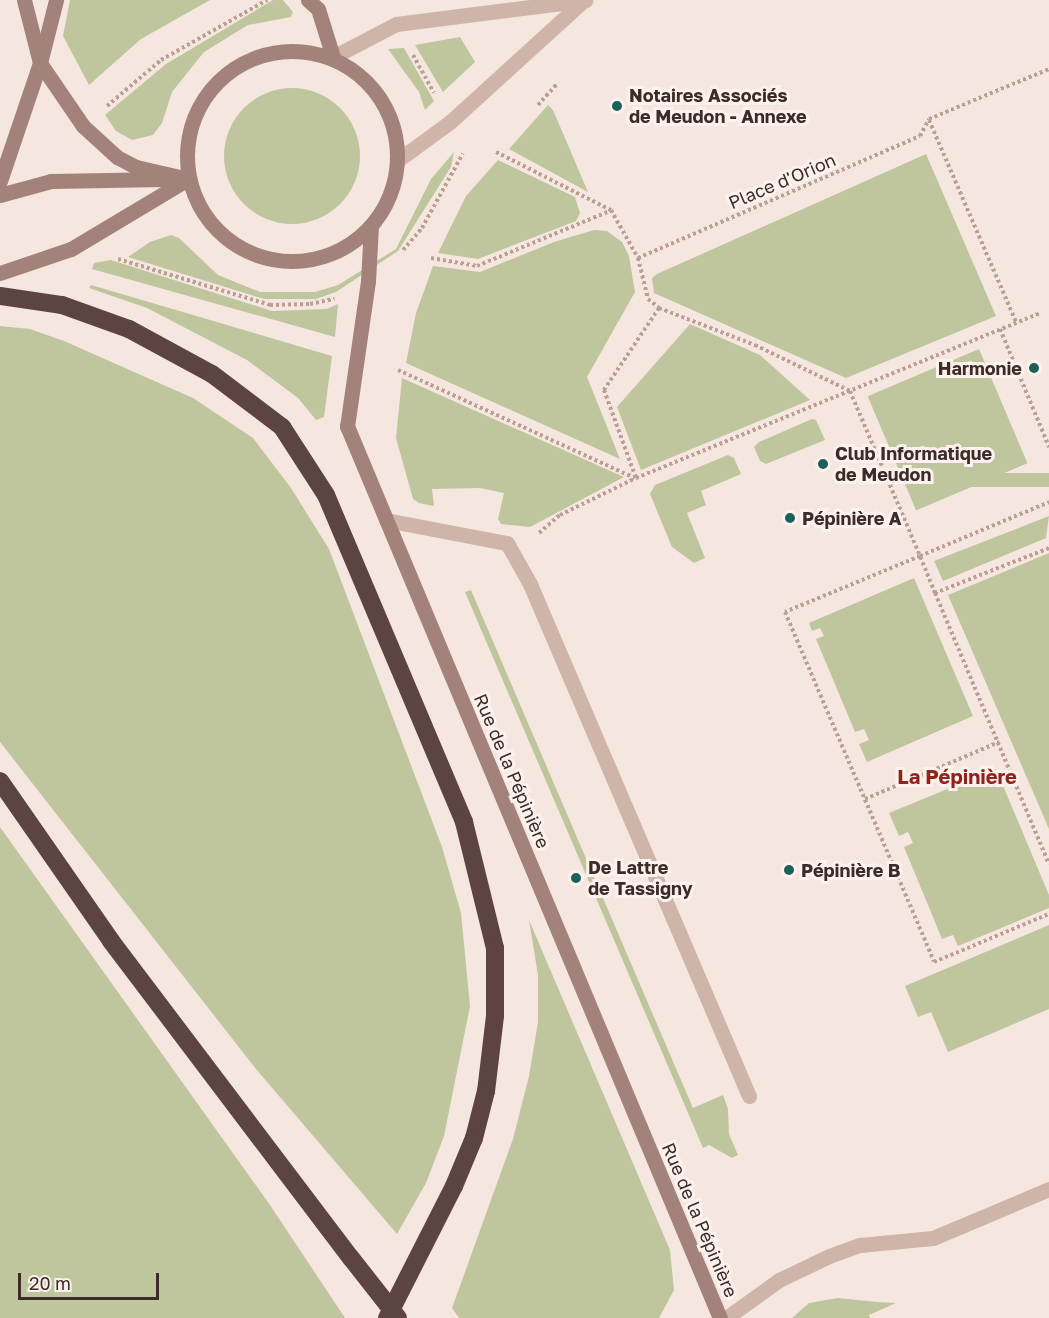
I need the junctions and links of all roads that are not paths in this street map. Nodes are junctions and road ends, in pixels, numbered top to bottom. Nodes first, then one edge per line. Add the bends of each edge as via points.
1 (24, 0) edge
2 (56, 0) edge
3 (308, 0) edge
4 (584, 0) edge
5 (333, 57) junction
6 (40, 63) junction
7 (398, 160) junction
8 (188, 179) junction
9 (0, 181) edge
10 (0, 195) edge
11 (371, 226) junction
12 (0, 273) edge
13 (0, 296) edge
14 (386, 520) junction
15 (0, 781) edge
16 (749, 1096) dead end
17 (1049, 1189) edge
18 (387, 1318) edge
19 (398, 1318) edge
20 (720, 1318) edge
21 (726, 1318) edge

1 - 6 main road
2 - 6 main road
3 - 5 main road via 318,9
4 - 5 street via 396,24
4 - 7 street via 450,122
5 - 7 main road via 380,98 394,128
5 - 8 main road via 298,52 266,55 236,67 212,88 195,116 187,147
6 - 8 main road via 83,126 126,162
6 - 9 main road
7 - 11 main road via 385,206
8 - 10 main road via 51,181
8 - 11 main road via 201,210 222,235 250,253 282,261 315,260 346,247
8 - 12 main road via 71,249
11 - 14 main road, Rue de la Pépinière via 368,281 347,426
13 - 18 highway via 62,305 129,329 212,374 282,427 327,495 464,822 495,948 495,1016 486,1090 474,1138 454,1186
14 - 16 street via 507,543 530,584
14 - 20 main road, Rue de la Pépinière
15 - 19 highway, bridge via 111,941
17 - 21 street, Rue de la Pépinière via 933,1238 860,1245 829,1256 779,1280

